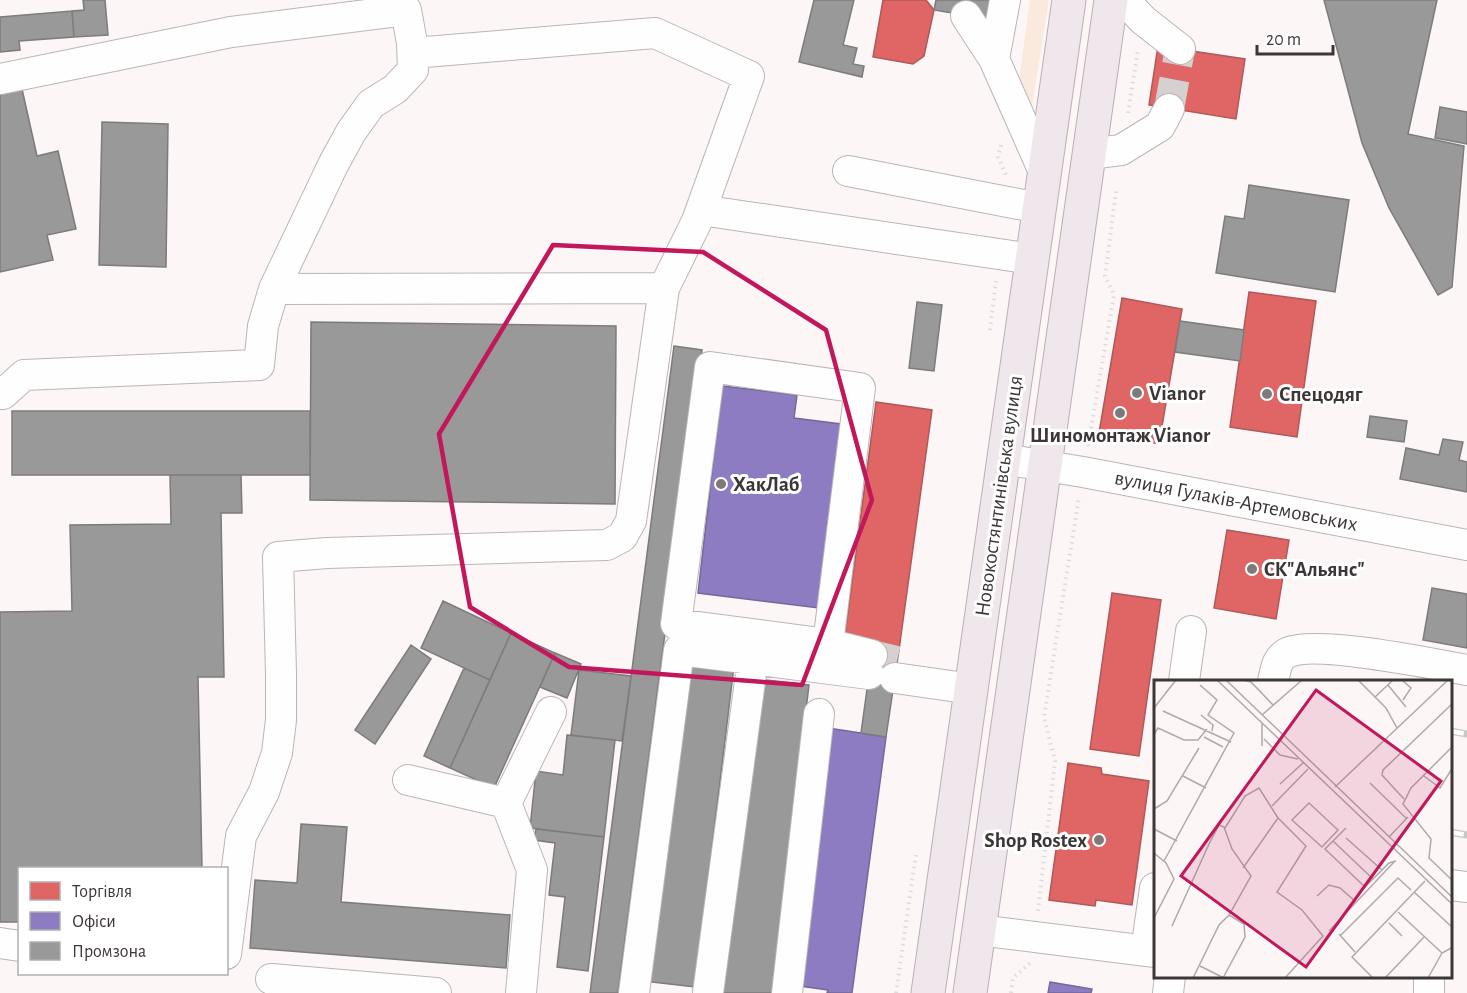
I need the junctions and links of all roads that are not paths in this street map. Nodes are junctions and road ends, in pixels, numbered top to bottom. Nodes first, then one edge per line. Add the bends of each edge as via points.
1 (1005, 0) edge
2 (1069, 0) edge
3 (1111, 0) edge
4 (1124, 0) edge
5 (966, 16) dead end
6 (1180, 49) dead end
7 (412, 53) junction
8 (994, 58) junction
9 (0, 79) edge
10 (1169, 109) tunnel mouth
11 (1089, 154) junction
12 (848, 171) dead end
13 (1044, 172) junction
14 (1040, 208) junction
15 (701, 210) junction
16 (1032, 260) junction
17 (664, 288) junction
18 (274, 289) junction
19 (0, 394) edge
20 (1004, 459) junction
21 (1045, 465) junction
22 (1467, 545) edge
23 (1191, 631) dead end
24 (828, 644) junction
25 (753, 659) junction
26 (883, 667) junction
27 (1467, 670) edge
28 (1184, 680) edge
29 (1274, 680) edge
30 (972, 689) junction
31 (551, 712) dead end
32 (819, 714) dead end
33 (408, 780) dead end
34 (506, 803) junction
35 (1452, 885) edge
36 (1467, 887) edge
37 (1154, 904) edge
38 (979, 930) junction
39 (228, 938) edge
40 (0, 943) edge
41 (18, 946) edge
42 (1151, 952) edge
43 (1170, 978) edge
44 (271, 979) dead end
45 (436, 993) edge
46 (521, 993) edge
47 (634, 993) edge
48 (708, 993) edge
49 (786, 993) edge
50 (928, 993) edge
51 (970, 993) edge
52 (1168, 993) edge

1 - 8 street
2 - 13 main road, Новокостянтинівська вулиця
3 - 11 main road, Новокостянтинівська вулиця
4 - 6 street
5 - 8 street
7 - 9 street via 406,10 231,32
7 - 15 street via 655,33 748,76
7 - 18 street via 413,70 395,89 371,104 351,132
8 - 13 street
10 - 11 street via 1160,126 1121,150
11 - 21 main road, Новокостянтинівська вулиця
12 - 14 street
13 - 14 main road, Новокостянтинівська вулиця
14 - 16 main road, Новокостянтинівська вулиця
15 - 16 street
15 - 17 street
16 - 20 main road, Новокостянтинівська вулиця
17 - 18 street
17 - 39 street via 631,521 622,537 607,545 278,557 281,697 277,753 264,792 241,836
18 - 19 street via 262,326 259,365 24,375
20 - 21 street, вулиця Гулаків-Артемовських
20 - 30 main road, Новокостянтинівська вулиця
21 - 22 street, вулиця Гулаків-Артемовських
21 - 38 main road, Новокостянтинівська вулиця
23 - 28 street
24 - 24 street via 676,624 710,367 860,388
24 - 26 street
25 - 26 street
25 - 47 street via 679,650
25 - 48 street
26 - 30 street via 933,683
27 - 29 street via 1307,648 1287,653 1277,661
30 - 50 main road, Новокостянтинівська вулиця
31 - 34 street
32 - 49 street
33 - 34 street
34 - 46 street via 532,870
35 - 36 street
37 - 42 street
38 - 42 street
38 - 51 main road, Новокостянтинівська вулиця
40 - 41 street
43 - 52 street
44 - 45 street

